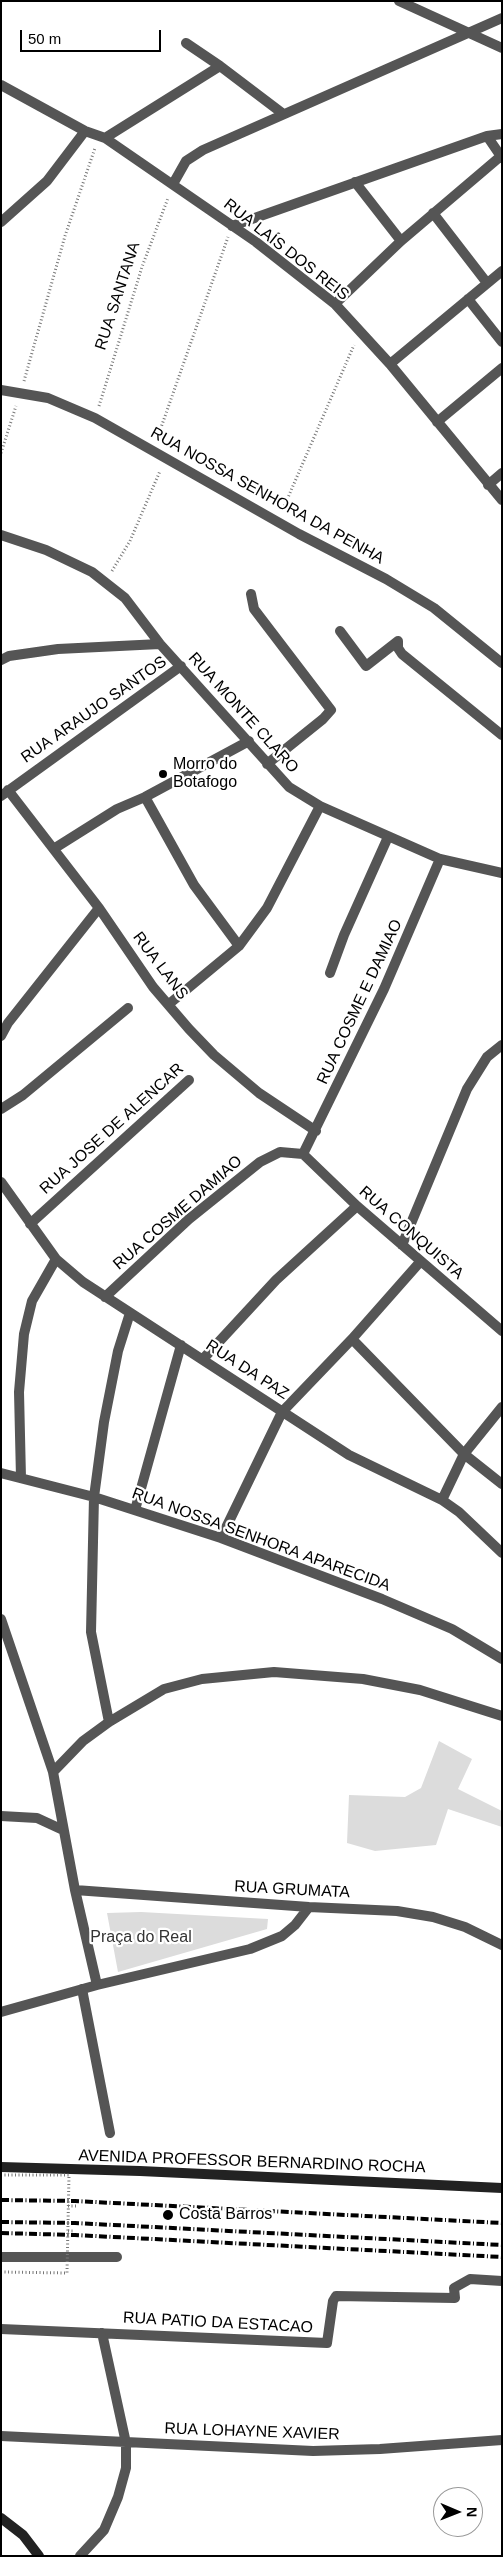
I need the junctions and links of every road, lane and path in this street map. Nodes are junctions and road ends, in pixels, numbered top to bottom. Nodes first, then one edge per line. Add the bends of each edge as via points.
1 (399, 1) edge
2 (502, 18) edge
3 (469, 33) junction
4 (186, 43) dead end
5 (502, 48) edge
6 (220, 66) junction
7 (1, 85) edge
8 (282, 114) junction
9 (85, 131) junction
10 (502, 134) edge
11 (487, 136) junction
12 (102, 137) junction
13 (501, 157) edge
14 (355, 182) junction
15 (173, 184) junction
16 (433, 213) junction
17 (1, 222) edge
18 (232, 226) junction
19 (401, 241) junction
20 (502, 271) edge
21 (487, 283) junction
22 (468, 299) junction
23 (335, 304) junction
24 (360, 331) junction
25 (502, 342) edge
26 (390, 364) junction
27 (502, 368) edge
28 (1, 390) edge
29 (20, 394) junction
30 (95, 418) junction
31 (437, 422) junction
32 (153, 452) junction
33 (1, 454) edge
34 (166, 459) junction
35 (502, 473) edge
36 (488, 485) junction
37 (502, 500) edge
38 (278, 521) junction
39 (1, 535) edge
40 (105, 582) junction
41 (251, 594) dead end
42 (340, 631) dead end
43 (160, 644) junction
44 (1, 660) edge
45 (502, 663) edge
46 (181, 666) junction
47 (502, 735) edge
48 (249, 741) junction
49 (267, 764) junction
50 (4, 793) edge
51 (145, 797) junction
52 (320, 806) junction
53 (388, 837) junction
54 (55, 848) junction
55 (440, 859) junction
56 (502, 873) edge
57 (100, 908) junction
58 (239, 946) junction
59 (330, 973) dead end
60 (169, 1004) junction
61 (128, 1008) dead end
62 (1, 1036) edge
63 (502, 1045) edge
64 (189, 1080) dead end
65 (1, 1110) edge
66 (316, 1131) junction
67 (303, 1154) junction
68 (1, 1182) edge
69 (357, 1206) junction
70 (30, 1224) junction
71 (402, 1245) junction
72 (56, 1259) junction
73 (420, 1262) junction
74 (105, 1297) junction
75 (130, 1313) junction
76 (502, 1331) edge
77 (352, 1339) junction
78 (181, 1345) junction
79 (203, 1359) junction
80 (502, 1407) edge
81 (282, 1412) junction
82 (464, 1454) junction
83 (1, 1474) edge
84 (21, 1478) junction
85 (502, 1484) edge
86 (94, 1497) junction
87 (442, 1500) junction
88 (135, 1510) junction
89 (221, 1538) junction
90 (502, 1552) edge
91 (1, 1619) edge
92 (502, 1660) edge
93 (502, 1716) edge
94 (109, 1722) junction
95 (53, 1772) junction
96 (1, 1816) edge
97 (64, 1830) junction
98 (75, 1890) junction
99 (309, 1907) junction
100 (502, 1945) edge
101 (97, 1985) junction
102 (82, 1989) junction
103 (1, 2012) edge
104 (110, 2133) dead end
105 (1, 2167) edge
106 (1, 2174) edge
107 (502, 2188) edge
108 (68, 2206) junction
109 (76, 2206) dead end
110 (74, 2230) dead end
111 (68, 2231) junction
112 (1, 2257) edge
113 (117, 2257) dead end
114 (1, 2272) edge
115 (502, 2281) edge
116 (1, 2329) edge
117 (102, 2333) junction
118 (1, 2436) edge
119 (502, 2440) edge
120 (126, 2443) junction
121 (1, 2518) edge
122 (38, 2556) edge
123 (80, 2556) edge

1 - 3 street
2 - 3 street
3 - 5 street
3 - 8 street
4 - 6 street
6 - 8 street
6 - 12 street
7 - 9 street, RUA LAÍS DOS REIS
8 - 15 street via 202,150 186,162
9 - 12 street, RUA LAÍS DOS REIS
9 - 17 street via 47,181
10 - 11 street
11 - 13 street
11 - 14 street
12 - 15 street, RUA LAÍS DOS REIS
12 - 29 path via 65,236
13 - 16 street
14 - 18 street
14 - 19 street
15 - 18 street, RUA LAÍS DOS REIS
15 - 30 path, RUA SANTANA via 142,267
16 - 19 street
16 - 21 street
18 - 23 street, RUA LAÍS DOS REIS
18 - 32 path
19 - 23 street
20 - 21 street
21 - 22 street
22 - 25 street
22 - 26 street
23 - 24 street, RUA LAÍS DOS REIS
24 - 26 street, RUA LAÍS DOS REIS
24 - 38 path
26 - 31 street, RUA LAÍS DOS REIS
27 - 31 street
28 - 29 street, RUA NOSSA SENHORA DA PENHA
29 - 30 street, RUA NOSSA SENHORA DA PENHA via 48,398
29 - 33 path
30 - 32 street, RUA NOSSA SENHORA DA PENHA
31 - 36 street, RUA LAÍS DOS REIS
32 - 34 street, RUA NOSSA SENHORA DA PENHA
34 - 38 street, RUA NOSSA SENHORA DA PENHA
34 - 40 path via 130,541
35 - 36 street
36 - 37 street, RUA LAÍS DOS REIS
38 - 45 street, RUA NOSSA SENHORA DA PENHA via 434,608
39 - 40 street, RUA MONTE CLARO via 46,550 92,572
40 - 43 street, RUA MONTE CLARO via 125,598
41 - 49 street via 254,609 330,710
42 - 47 street via 366,666 398,640 402,654
43 - 44 street via 58,649
43 - 46 street, RUA MONTE CLARO
46 - 48 street, RUA MONTE CLARO
46 - 50 street, RUA ARAUJO SANTOS
48 - 49 street, RUA MONTE CLARO
48 - 51 street
49 - 52 street, RUA MONTE CLARO via 289,787
50 - 54 street, RUA LANS
51 - 54 street via 117,809
51 - 58 street via 194,885
52 - 53 street, RUA MONTE CLARO
52 - 58 street via 267,908
53 - 55 street, RUA MONTE CLARO
53 - 59 street
54 - 57 street, RUA LANS
55 - 56 street, RUA MONTE CLARO
55 - 66 street, RUA COSME E DAMIAO via 384,989
57 - 60 street, RUA LANS via 153,987
57 - 62 street
58 - 60 street
60 - 66 street, RUA LANS via 214,1055 259,1093
61 - 65 street
63 - 71 street via 487,1057 467,1089
64 - 70 street, RUA JOSE DE ALENCAR
66 - 67 street, RUA COSME E DAMIAO
67 - 69 street, RUA CONQUISTA
67 - 74 street, RUA COSME DAMIAO via 280,1152 260,1162 190,1219
68 - 70 street, RUA DA PAZ
69 - 71 street, RUA CONQUISTA
69 - 79 street via 276,1280
70 - 72 street, RUA DA PAZ
71 - 73 street, RUA CONQUISTA
72 - 74 street, RUA DA PAZ
72 - 84 street via 32,1301 24,1334 19,1392
73 - 76 street, RUA CONQUISTA
73 - 77 street
74 - 75 street, RUA DA PAZ
75 - 78 street, RUA DA PAZ
75 - 86 street via 118,1351
77 - 81 street
77 - 82 street
78 - 79 street, RUA DA PAZ
78 - 88 street
79 - 81 street, RUA DA PAZ
80 - 82 street
81 - 87 street, RUA DA PAZ via 349,1455
81 - 89 street
82 - 85 street
82 - 87 street
83 - 84 street, RUA NOSSA SENHORA APARECIDA
84 - 86 street, RUA NOSSA SENHORA APARECIDA
86 - 88 street, RUA NOSSA SENHORA APARECIDA
86 - 94 street via 91,1632
87 - 90 street, RUA DA PAZ
88 - 89 street, RUA NOSSA SENHORA APARECIDA
89 - 92 street, RUA NOSSA SENHORA APARECIDA via 426,1618 475,1642
91 - 95 street
93 - 94 street via 420,1690 363,1679 274,1672 202,1679 164,1689
94 - 95 street
95 - 97 street
96 - 97 street via 36,1818
97 - 98 street
98 - 99 street, RUA GRUMATA
98 - 101 street
99 - 100 street, RUA GRUMATA via 398,1911 433,1917 465,1927
99 - 101 street via 295,1926 267,1943
101 - 102 street
102 - 103 street
102 - 104 street
105 - 107 main road, AVENIDA PROFESSOR BERNARDINO ROCHA
106 - 108 path, bridge via 69,2175
108 - 109 path
108 - 111 path, bridge
110 - 111 path
111 - 114 path, bridge via 67,2273
112 - 113 street
115 - 117 street, RUA PATIO DA ESTACAO via 470,2279 454,2288 455,2298 336,2296 327,2343
116 - 117 street, RUA PATIO DA ESTACAO
117 - 120 street
118 - 120 street, RUA LOHAYNE XAVIER
119 - 120 street, RUA LOHAYNE XAVIER via 380,2449 313,2450
120 - 123 street via 126,2468 118,2497 104,2530
121 - 122 main road via 23,2535

